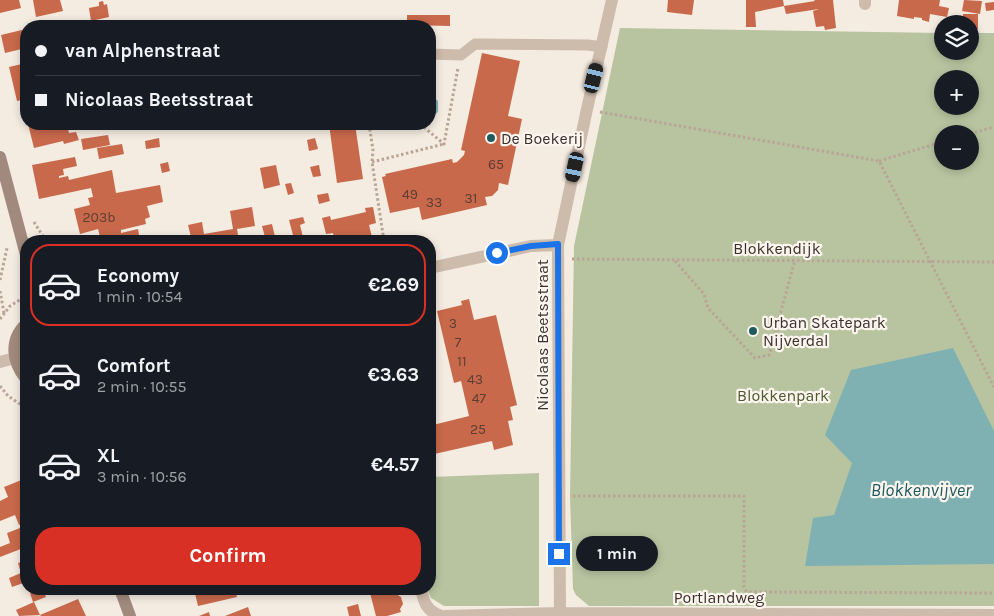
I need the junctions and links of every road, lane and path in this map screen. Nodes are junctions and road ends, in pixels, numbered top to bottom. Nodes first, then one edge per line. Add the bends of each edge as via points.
1 (612, 0) edge
2 (602, 47) junction
3 (436, 54) edge
4 (461, 54) junction
5 (587, 109) junction
6 (994, 127) edge
7 (370, 130) edge
8 (427, 130) edge
9 (979, 131) edge
10 (444, 144) junction
11 (934, 144) edge
12 (0, 158) edge
13 (879, 161) junction
14 (372, 162) junction
15 (21, 235) edge
16 (383, 235) edge
17 (558, 244) junction
18 (559, 259) junction
19 (674, 260) junction
20 (795, 260) junction
21 (931, 262) junction
22 (994, 262) edge
23 (436, 267) edge
24 (0, 291) edge
25 (20, 300) edge
26 (4, 313) junction
27 (0, 319) edge
28 (20, 333) edge
29 (15, 358) junction
30 (0, 362) edge
31 (20, 372) edge
32 (0, 386) edge
33 (994, 387) edge
34 (20, 404) edge
35 (570, 496) dead end
36 (994, 593) edge
37 (122, 595) edge
38 (422, 595) edge
39 (994, 614) edge
40 (560, 615) edge
41 (130, 616) edge
42 (443, 616) edge

1 - 2 street, Nicolaas Beetsstraat
2 - 4 lane via 475,44
2 - 5 street, Nicolaas Beetsstraat
3 - 4 lane
4 - 10 path
5 - 13 path
5 - 17 street, Nicolaas Beetsstraat
6 - 9 path
7 - 14 path
8 - 10 path
10 - 14 path
11 - 13 path
12 - 15 main road
13 - 21 path
14 - 16 path
17 - 18 street, Nicolaas Beetsstraat
17 - 23 street via 531,246
18 - 19 path, Blokkendijk
18 - 40 street, Nicolaas Beetsstraat
19 - 20 path, Blokkendijk
19 - 20 path via 704,294 708,308 755,358 769,355
20 - 21 path, Blokkendijk
21 - 22 path, Blokkendijk
21 - 33 path
24 - 26 path
25 - 26 path
26 - 27 path
28 - 29 main road via 14,348
29 - 30 street
29 - 31 main road
32 - 34 path
35 - 36 path via 744,496 744,587 749,592
37 - 41 main road
38 - 42 street, Portlandweg via 430,612
39 - 40 street, Portlandweg
40 - 42 street, Portlandweg

